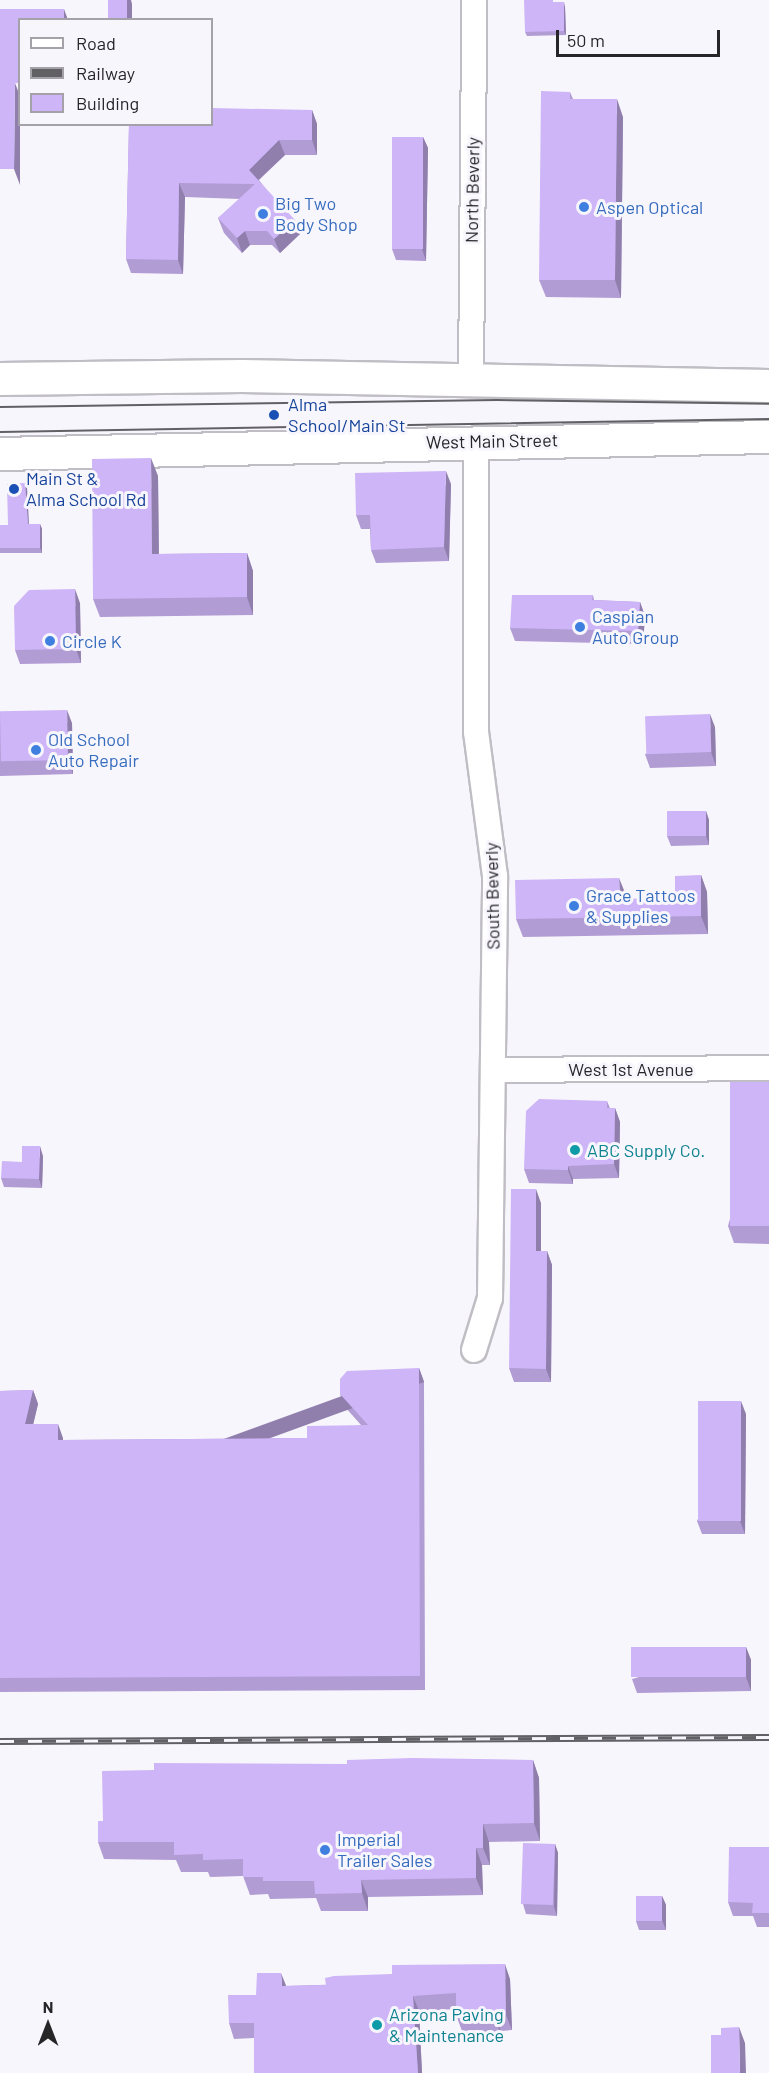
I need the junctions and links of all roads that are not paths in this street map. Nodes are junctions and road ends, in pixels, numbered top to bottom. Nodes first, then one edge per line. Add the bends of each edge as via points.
1 (474, 0) edge
2 (0, 379) edge
3 (471, 380) junction
4 (769, 386) edge
5 (769, 437) edge
6 (477, 441) junction
7 (0, 454) edge
8 (769, 1068) edge
9 (493, 1070) junction
10 (474, 1350) dead end

1 - 3 street, North Beverly
2 - 3 main road
3 - 4 main road
5 - 6 main road, West Main Street
6 - 7 main road, West Main Street
6 - 9 street, South Beverly via 476,732 495,876
8 - 9 street, West 1st Avenue
9 - 10 street, South Beverly via 490,1298

